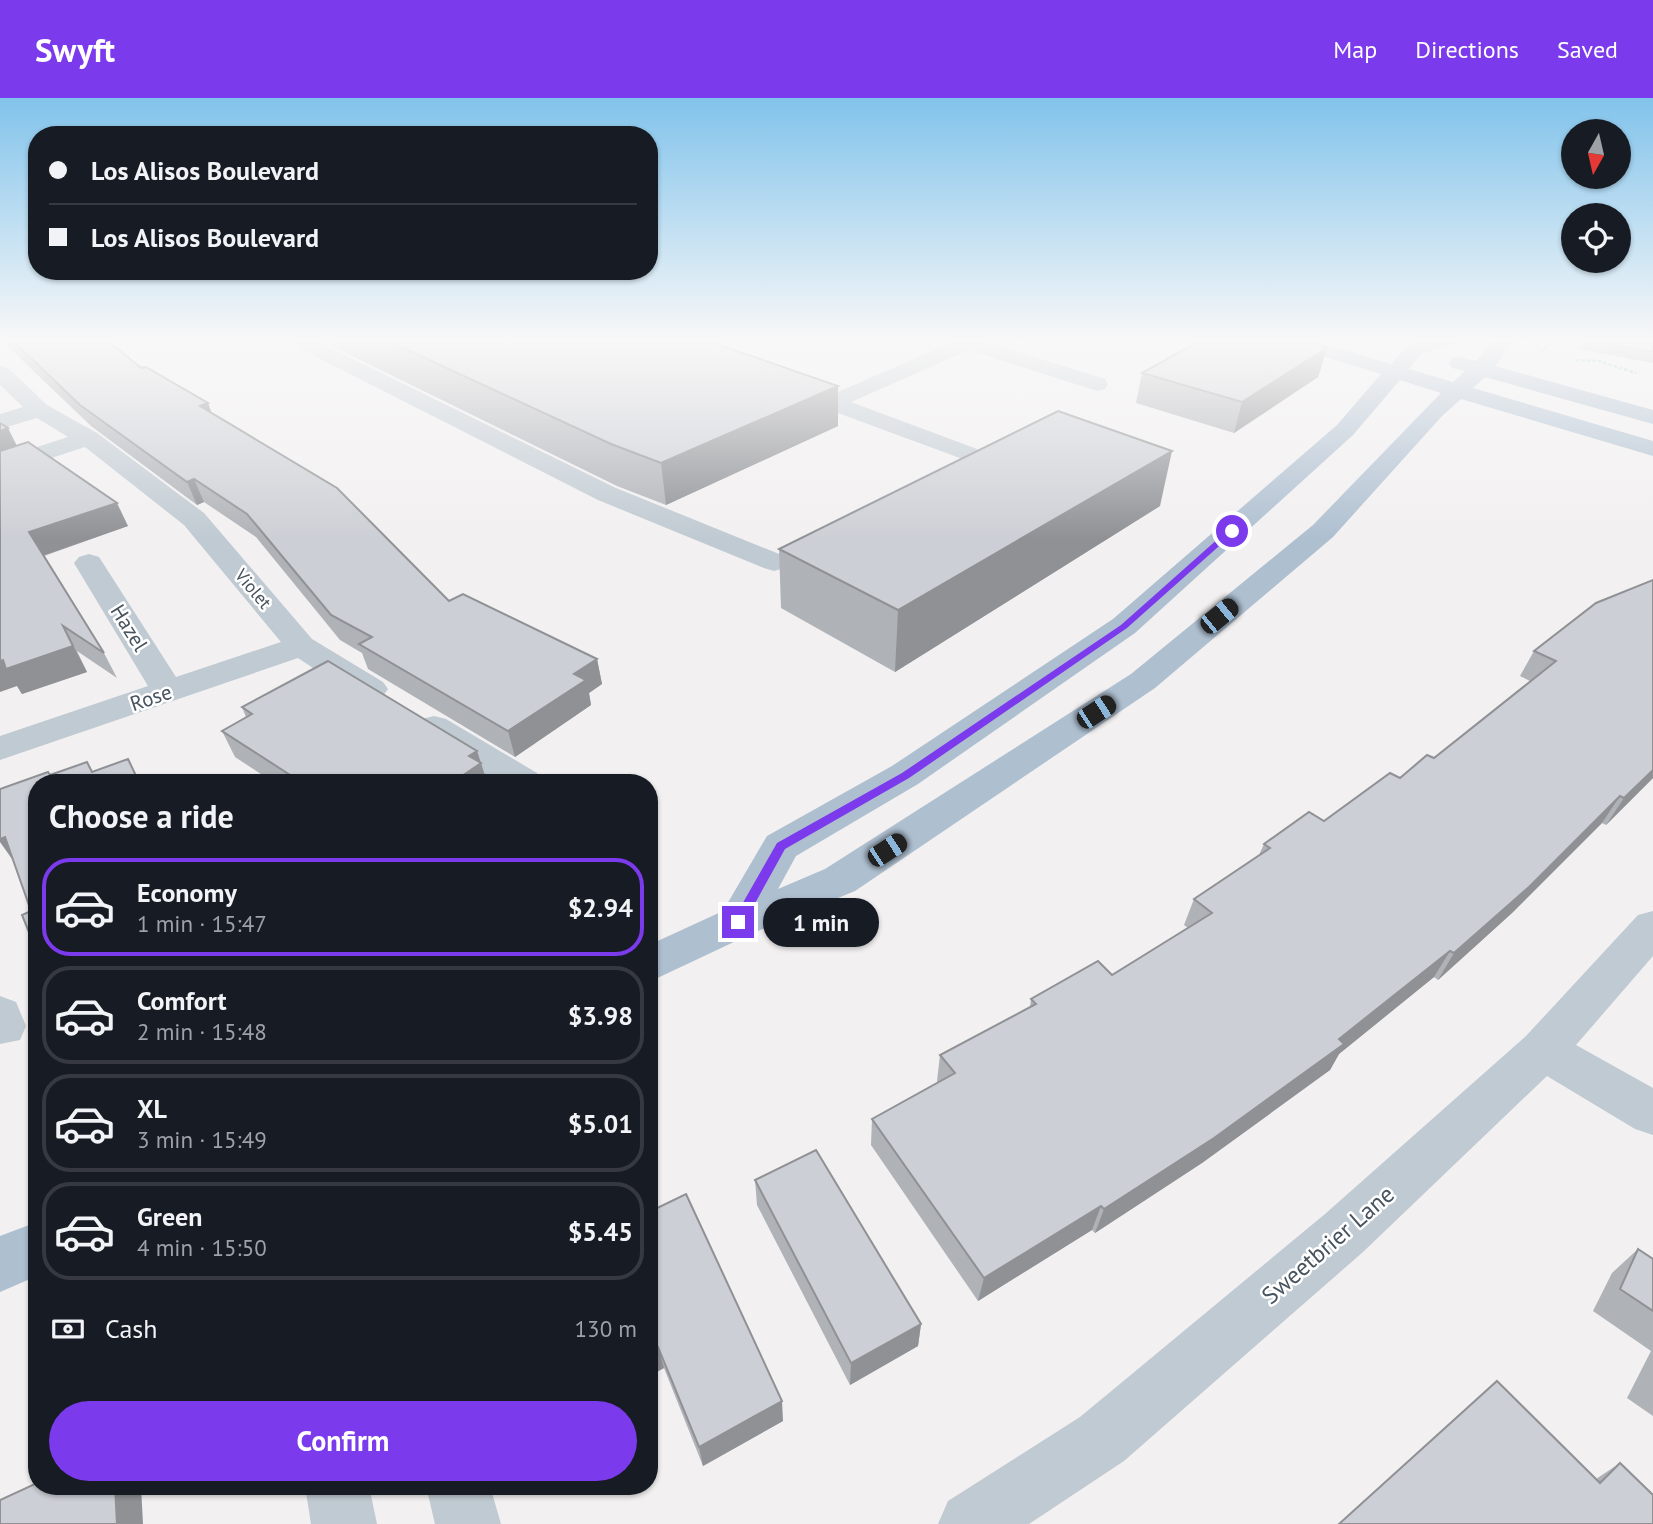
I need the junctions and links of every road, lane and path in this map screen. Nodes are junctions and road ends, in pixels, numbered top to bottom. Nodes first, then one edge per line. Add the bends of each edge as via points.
1 (34, 406) edge
2 (430, 406) edge
3 (840, 406) edge
4 (1363, 406) edge
5 (1440, 406) edge
6 (1537, 406) edge
7 (1593, 406) edge
8 (39, 410) junction
9 (1653, 418) edge
10 (0, 422) edge
11 (88, 438) junction
12 (1653, 449) edge
13 (968, 454) edge
14 (0, 467) edge
15 (774, 562) dead end
16 (89, 563) dead end
17 (301, 646) junction
18 (168, 692) junction
19 (0, 748) edge
20 (511, 774) edge
21 (738, 922) junction
22 (1653, 927) edge
23 (658, 961) edge
24 (1542, 1049) junction
25 (1653, 1113) edge
26 (28, 1253) edge
27 (0, 1264) edge
28 (339, 1495) edge
29 (460, 1495) edge
30 (344, 1524) edge
31 (468, 1524) edge
32 (971, 1524) edge

1 - 8 street, Violet
2 - 15 street via 607,494
3 - 13 street
4 - 21 main road via 1345,430 1124,626 905,775 781,846
5 - 21 main road via 1324,531 1143,681 841,880
6 - 12 main road
7 - 9 main road
8 - 10 street
8 - 11 street, Violet
11 - 14 street
11 - 17 street, Violet via 194,519
16 - 18 street, Hazel
17 - 18 street, Rose
17 - 20 street, Violet
18 - 19 street, Rose
21 - 23 main road
22 - 24 street, Sweetbrier Lane
24 - 25 street
24 - 32 street, Sweetbrier Lane via 1345,1233 1102,1438
26 - 27 main road
28 - 30 street
29 - 31 street

